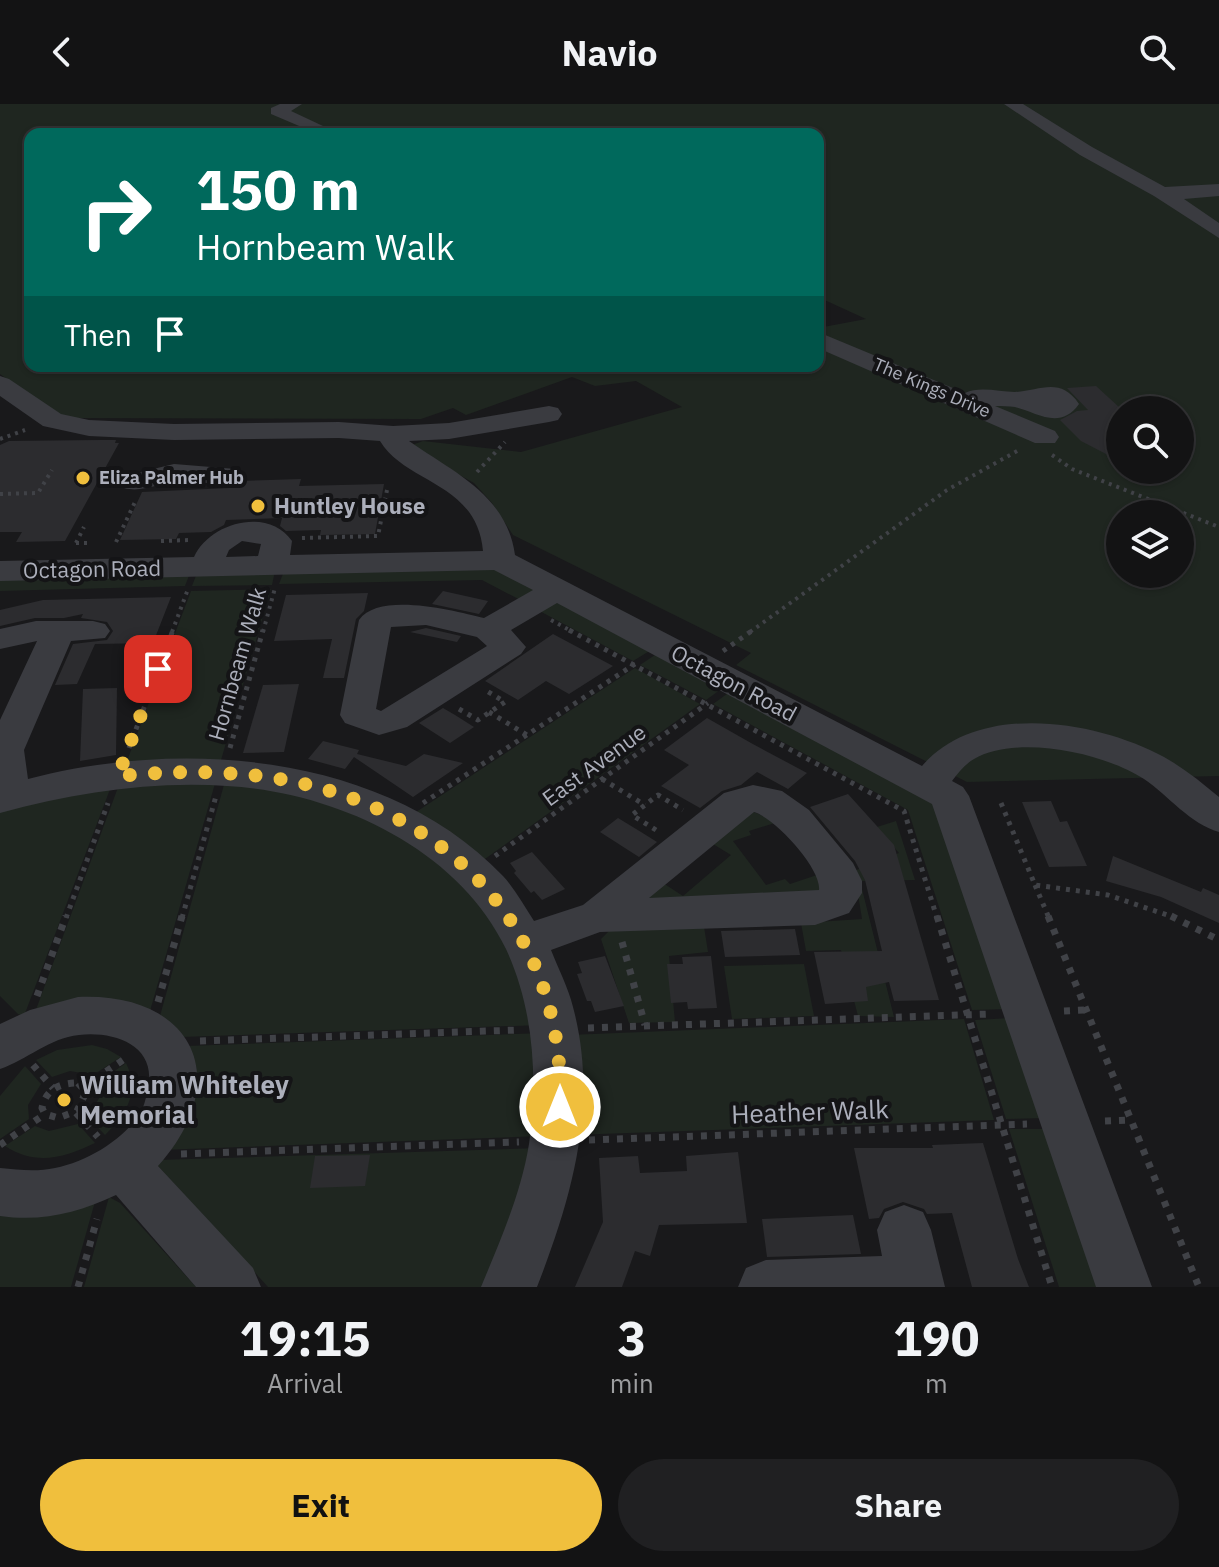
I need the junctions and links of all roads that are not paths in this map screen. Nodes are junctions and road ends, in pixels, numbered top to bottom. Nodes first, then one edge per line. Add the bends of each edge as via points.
1 (1012, 104) edge
2 (277, 106) edge
3 (320, 128) edge
4 (1219, 190) edge
5 (1161, 192) junction
6 (1219, 232) edge
7 (824, 342) edge
8 (0, 384) edge
9 (953, 396) junction
10 (1026, 400) dead end
11 (549, 414) dead end
12 (174, 432) junction
13 (393, 434) junction
14 (1038, 445) road end
15 (174, 473) junction
16 (226, 475) dead end
17 (134, 482) road end
18 (500, 560) junction
19 (0, 571) edge
20 (542, 598) junction
21 (489, 629) dead end
22 (0, 639) edge
23 (2, 751) edge
24 (927, 785) junction
25 (6, 798) edge
26 (1219, 818) edge
27 (606, 916) junction
28 (526, 941) junction
29 (15, 1046) edge
30 (114, 1156) junction
31 (4, 1175) edge
32 (904, 1230) dead end
33 (233, 1287) edge
34 (509, 1287) edge
35 (766, 1287) edge
36 (916, 1287) edge
37 (1124, 1287) edge

1 - 5 street
2 - 3 street
4 - 5 street
5 - 6 street
7 - 9 street, The Kings Drive
8 - 12 street via 66,425
9 - 10 street
9 - 14 street, The Kings Drive
11 - 13 street via 449,431
12 - 13 street
12 - 15 street
13 - 18 street via 400,448 483,505 500,543
15 - 16 street
15 - 17 street
18 - 19 street, Octagon Road via 193,573
18 - 20 street, Octagon Road
20 - 21 street
20 - 24 street, Octagon Road via 648,655 702,666 721,694
22 - 23 street via 36,631 76,631
23 - 25 street
24 - 26 street via 959,751 991,739 1067,739 1151,766
24 - 37 street, Octagon Road via 949,796
25 - 28 street via 118,776 223,773 313,788 362,802 435,842 496,898
27 - 27 street via 744,799 779,804 843,884 835,902 815,909
27 - 28 street
28 - 34 street via 545,987 561,1078 557,1141 541,1211
29 - 30 street via 76,1016 108,1015 136,1022 142,1046 171,1057 174,1082 167,1110 150,1139
30 - 31 street via 89,1184 51,1195 16,1196
30 - 33 street
32 - 36 street
35 - 36 street

